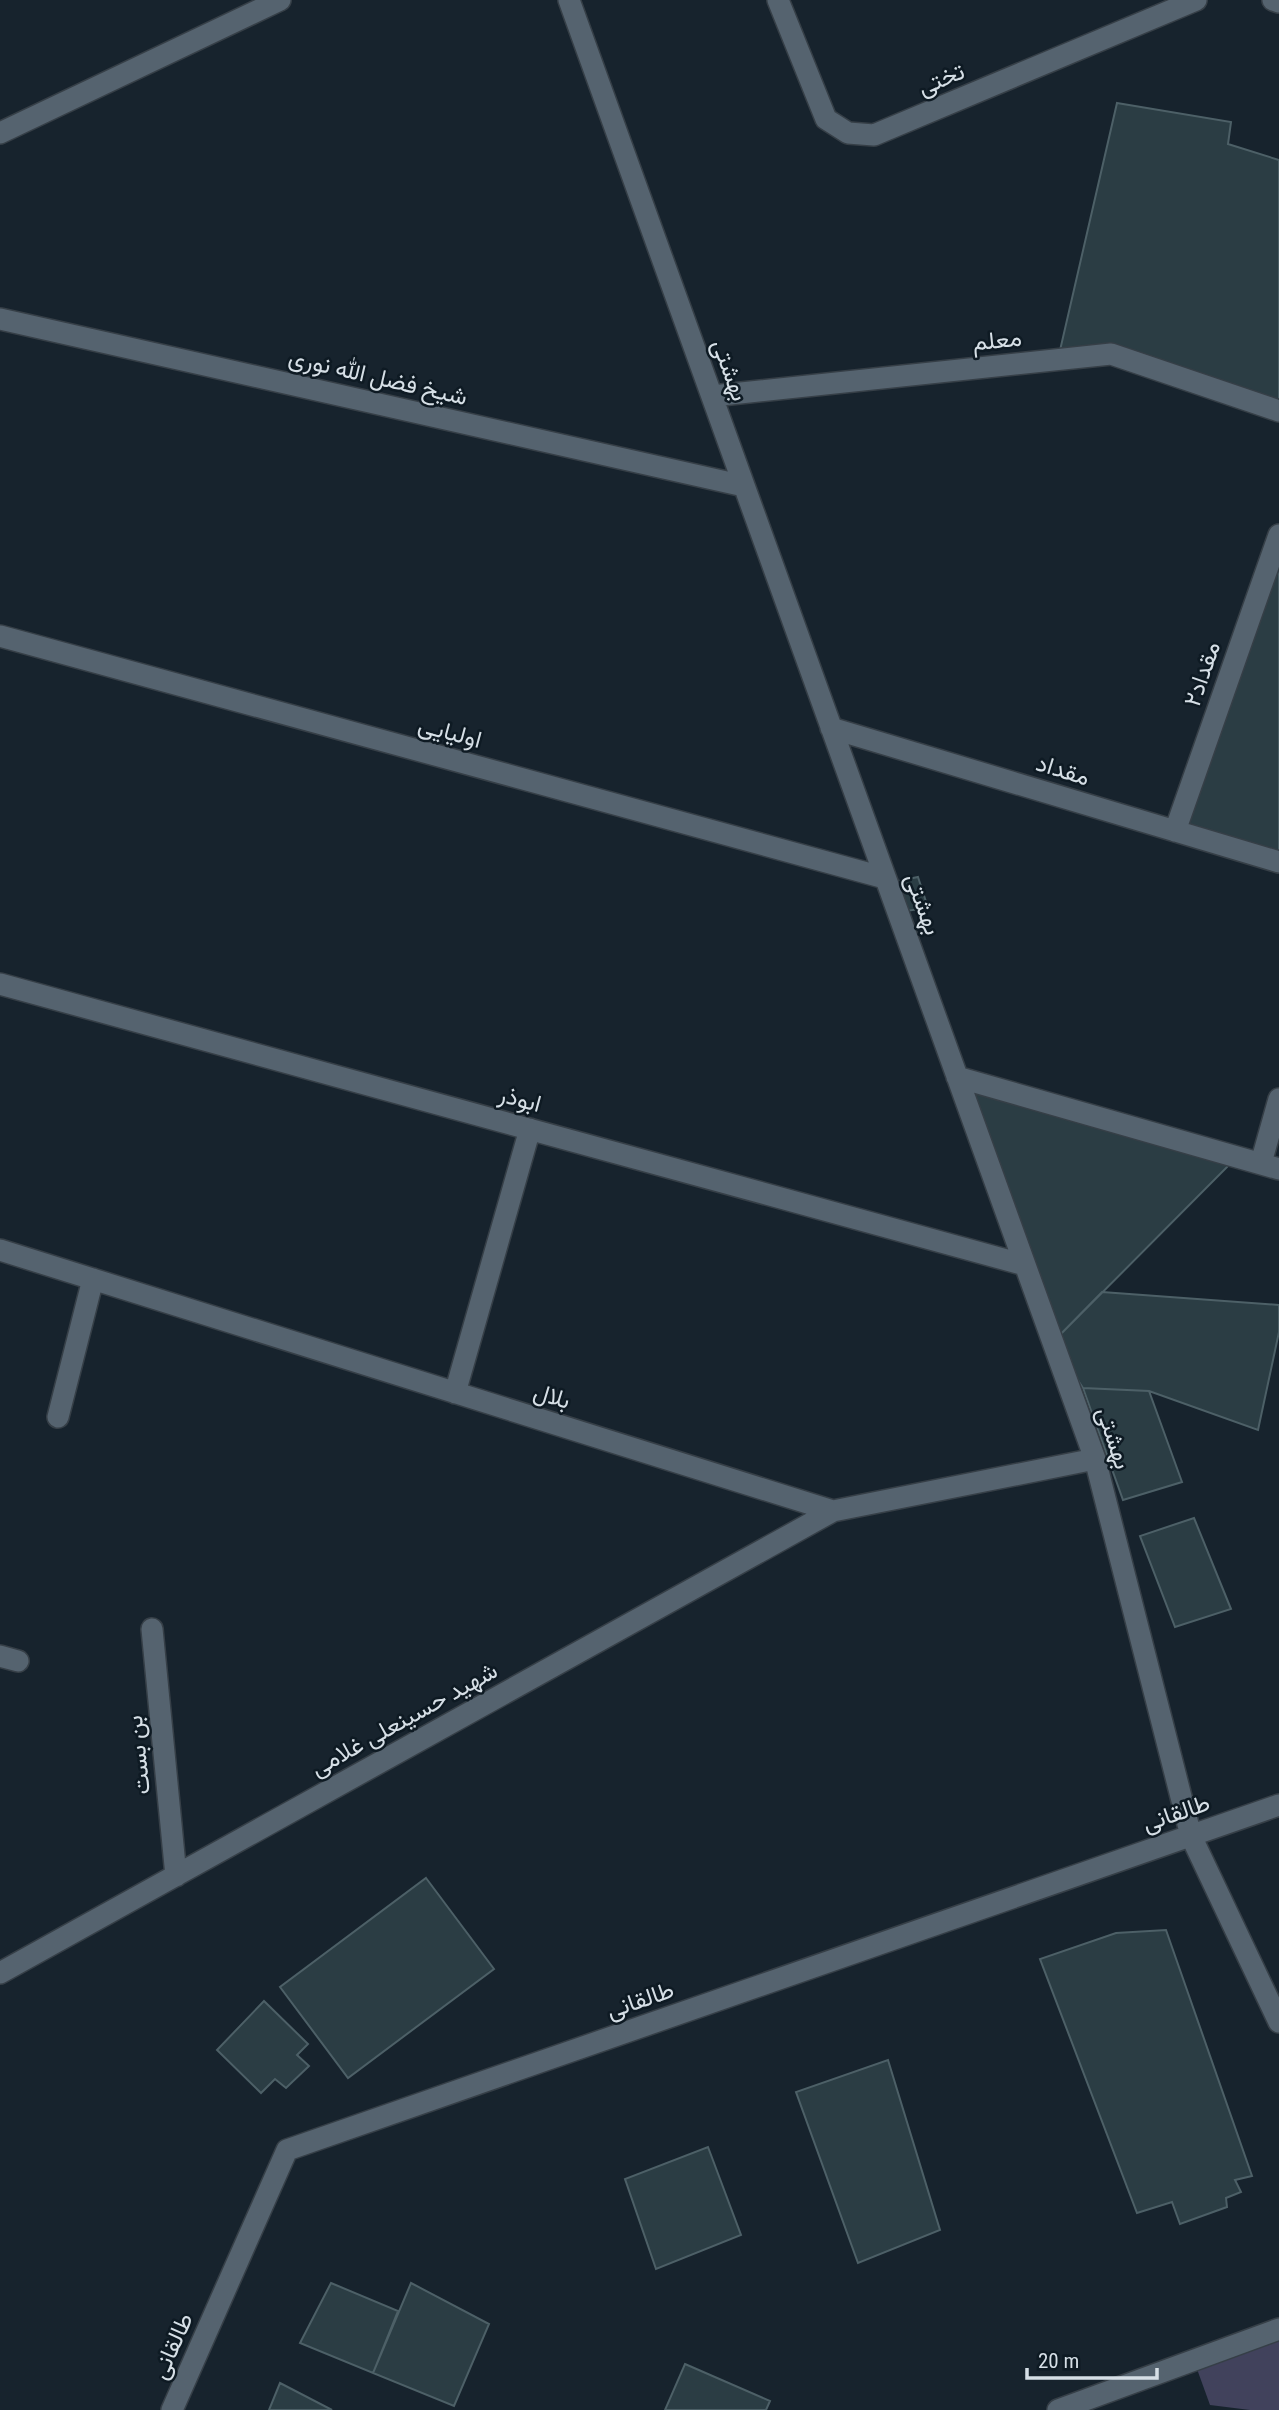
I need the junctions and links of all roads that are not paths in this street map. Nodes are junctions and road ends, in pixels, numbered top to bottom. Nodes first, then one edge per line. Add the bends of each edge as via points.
1 (280, 0) edge
2 (569, 0) edge
3 (778, 0) edge
4 (1196, 0) edge
5 (1273, 0) edge
6 (1279, 2) edge
7 (0, 133) edge
8 (0, 319) edge
9 (712, 396) junction
10 (1279, 411) edge
11 (744, 486) junction
12 (1279, 536) edge
13 (0, 636) edge
14 (831, 728) junction
15 (1175, 831) junction
16 (1279, 862) edge
17 (885, 878) junction
18 (0, 984) edge
19 (957, 1077) junction
20 (1279, 1099) edge
21 (530, 1129) junction
22 (1270, 1166) edge
23 (0, 1250) edge
24 (1025, 1265) junction
25 (93, 1279) junction
26 (455, 1393) junction
27 (58, 1417) dead end
28 (1095, 1459) junction
29 (833, 1511) junction
30 (152, 1629) dead end
31 (1279, 1805) edge
32 (1191, 1836) junction
33 (176, 1876) junction
34 (0, 1973) edge
35 (1279, 2022) edge
36 (1279, 2329) edge
37 (172, 2410) edge
38 (1058, 2410) edge

1 - 7 street
2 - 9 street, بهشتی
3 - 4 street, تختی via 826,119 848,133 874,135
5 - 6 street
8 - 11 street, شیخ فضل الله نوری
9 - 10 street, معلم via 1111,354
9 - 11 street, بهشتی
11 - 14 street, بهشتی
12 - 15 street, مقداد۲
13 - 17 street, اولیایی
14 - 15 street, مقداد
14 - 17 street, بهشتی
15 - 16 street, مقداد
17 - 19 street, بهشتی
18 - 21 street, ابوذر
19 - 22 street
19 - 24 street, بهشتی
20 - 22 street
21 - 24 street, ابوذر
21 - 26 street
23 - 25 street, بلال
24 - 28 street, بهشتی
25 - 26 street, بلال
25 - 27 street
26 - 29 street, بلال
28 - 29 street, بلال
28 - 32 street, بهشتی
29 - 33 street, شهید حسینعلی غلامی
30 - 33 street, بن بست
31 - 32 street, طالقانی
32 - 35 street, بهشتی
32 - 37 street, طالقانی via 287,2150
33 - 34 street, شهید حسینعلی غلامی
36 - 38 street

